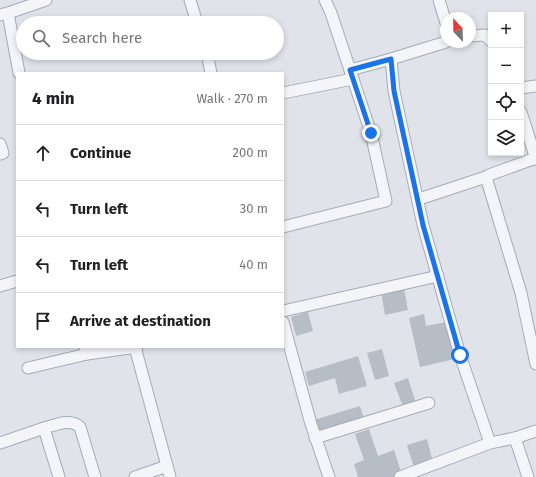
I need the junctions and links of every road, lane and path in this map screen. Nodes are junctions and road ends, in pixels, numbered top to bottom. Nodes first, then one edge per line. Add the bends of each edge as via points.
1 (46, 0) edge
2 (190, 0) edge
3 (325, 0) edge
4 (439, 0) edge
5 (443, 12) edge
6 (4, 14) edge
7 (196, 16) edge
8 (476, 35) edge
9 (488, 38) edge
10 (440, 44) edge
11 (16, 58) edge
12 (391, 59) junction
13 (16, 60) edge
14 (208, 60) edge
15 (20, 72) edge
16 (211, 72) edge
17 (351, 74) junction
18 (536, 86) edge
19 (524, 88) edge
20 (284, 93) edge
21 (524, 120) edge
22 (0, 144) edge
23 (0, 154) edge
24 (536, 159) edge
25 (486, 178) junction
26 (419, 199) junction
27 (284, 227) edge
28 (438, 276) junction
29 (16, 281) edge
30 (0, 286) edge
31 (284, 311) edge
32 (284, 326) edge
33 (124, 348) edge
34 (136, 348) edge
35 (86, 351) edge
36 (536, 364) edge
37 (28, 368) dead end
38 (429, 403) dead end
39 (44, 428) junction
40 (536, 431) edge
41 (315, 438) junction
42 (515, 438) junction
43 (0, 443) edge
44 (490, 443) junction
45 (167, 466) junction
46 (60, 477) edge
47 (95, 477) edge
48 (135, 477) edge
49 (170, 477) edge
50 (329, 477) edge
51 (400, 477) edge
52 (528, 477) edge

1 - 6 street
2 - 7 street
3 - 17 street
4 - 5 street
6 - 11 street
8 - 9 street via 485,34
10 - 12 street
12 - 17 street
12 - 26 street via 394,91
13 - 15 street
14 - 16 street
17 - 20 street
17 - 27 street via 371,133 386,200
18 - 19 street
21 - 24 street
22 - 23 street via 3,153
24 - 25 street
25 - 26 street
25 - 36 street via 521,294
26 - 28 street via 423,225
28 - 31 street
28 - 44 street via 460,355
29 - 30 street
32 - 41 street
33 - 35 street
34 - 45 street
35 - 37 street
38 - 41 street
39 - 43 street
39 - 46 street
39 - 47 street via 68,422 80,427
40 - 42 street
41 - 50 street
42 - 44 street
42 - 52 street
44 - 51 street
45 - 48 street
45 - 49 street

